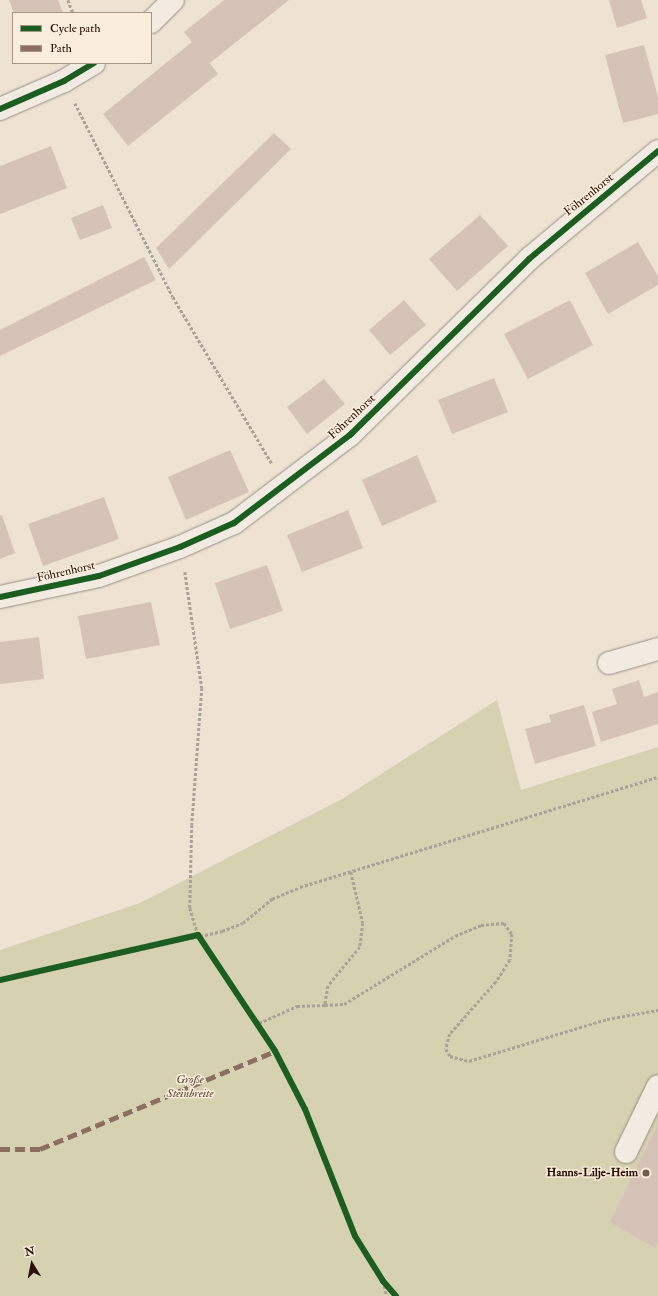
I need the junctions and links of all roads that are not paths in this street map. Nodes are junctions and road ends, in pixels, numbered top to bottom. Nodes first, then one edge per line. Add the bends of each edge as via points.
1 (173, 0) edge
2 (152, 21) edge
3 (92, 64) edge
4 (0, 110) edge
5 (658, 151) edge
6 (0, 597) edge
7 (658, 649) edge
8 (609, 663) dead end
9 (658, 1086) edge
10 (626, 1152) dead end

1 - 2 street
3 - 4 street via 64,81
5 - 6 street, Föhrenhorst via 529,259 350,435 285,487 234,523 180,547 99,576
7 - 8 street
9 - 10 street

